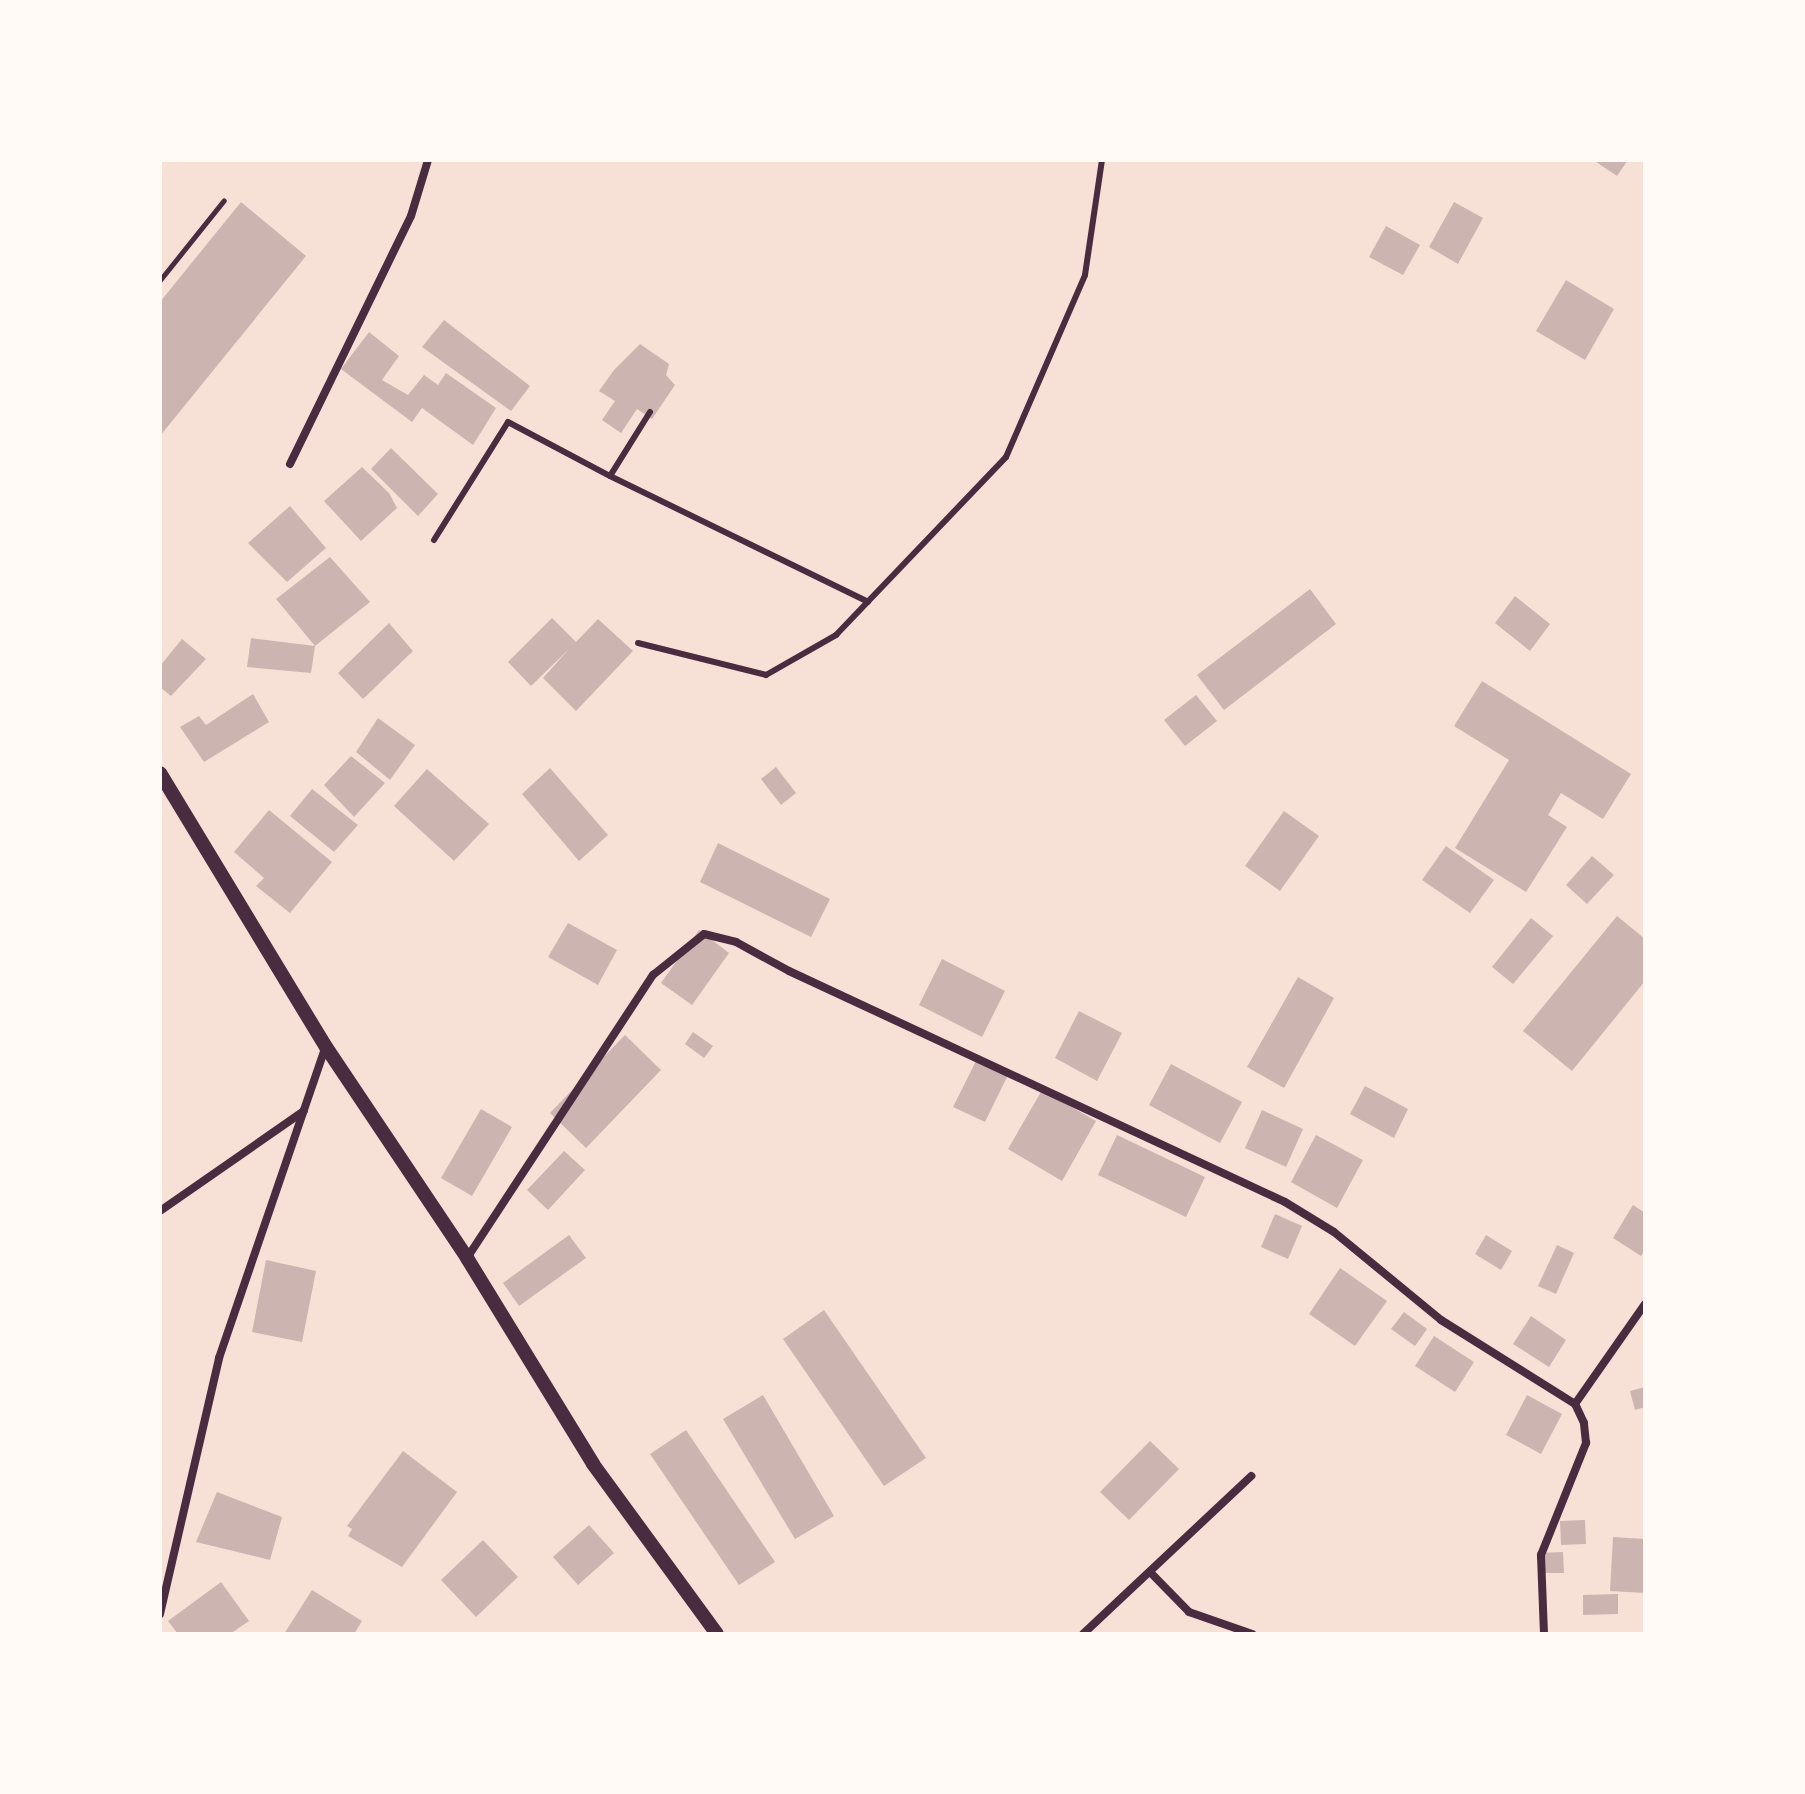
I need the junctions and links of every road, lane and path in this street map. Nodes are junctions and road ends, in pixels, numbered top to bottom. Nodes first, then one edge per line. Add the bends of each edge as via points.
1 (428, 160) edge
2 (1102, 160) edge
3 (224, 200) dead end
4 (160, 280) edge
5 (650, 412) dead end
6 (290, 464) dead end
7 (610, 476) junction
8 (434, 540) dead end
9 (868, 602) junction
10 (638, 643) dead end
11 (160, 773) edge
12 (326, 1047) junction
13 (304, 1110) junction
14 (160, 1211) edge
15 (467, 1258) junction
16 (1645, 1304) edge
17 (1575, 1404) junction
18 (1251, 1476) dead end
19 (1150, 1572) junction
20 (160, 1614) edge
21 (717, 1634) edge
22 (1083, 1634) edge
23 (1252, 1634) edge
24 (1544, 1634) edge

1 - 6 street via 411,216
2 - 9 lane via 1085,275 1006,457
3 - 4 path
5 - 7 lane
7 - 8 lane via 508,422
7 - 9 lane
9 - 10 lane via 836,635 766,675
11 - 12 street
12 - 13 street
12 - 15 street
13 - 14 street
13 - 20 street via 219,1358
15 - 17 street via 653,975 704,934 736,942 1285,1202 1334,1232 1441,1320
15 - 21 street via 593,1464
16 - 17 street
17 - 24 street via 1586,1443 1541,1555
18 - 19 street
19 - 22 street
19 - 23 street via 1189,1612

